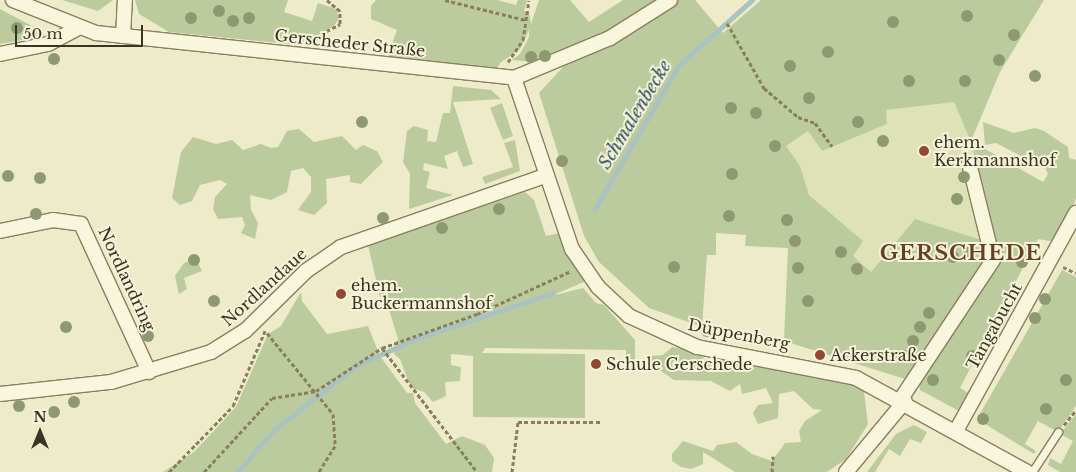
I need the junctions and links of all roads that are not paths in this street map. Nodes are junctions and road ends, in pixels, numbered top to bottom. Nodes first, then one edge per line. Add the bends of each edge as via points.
1 (13, 0) edge
2 (124, 0) edge
3 (670, 0) edge
4 (78, 28) junction
5 (123, 36) junction
6 (0, 54) edge
7 (514, 78) junction
8 (969, 163) dead end
9 (545, 176) junction
10 (1076, 213) edge
11 (0, 231) edge
12 (149, 372) junction
13 (0, 394) edge
14 (903, 400) junction
15 (956, 431) junction
16 (1058, 432) dead end
17 (846, 472) edge
18 (1027, 472) edge
19 (1032, 472) edge

1 - 4 street, Gerscheder Straße
2 - 5 street
3 - 7 street, Gerscheder Straße via 610,38
4 - 5 street, Gerscheder Straße
4 - 6 street via 48,44
5 - 7 street, Gerscheder Straße
7 - 9 street, Düppenberg
8 - 14 street via 993,260
9 - 12 street, Nordlandaue via 346,245 306,271 257,321 211,352
9 - 14 street, Düppenberg via 582,266 610,299 645,326 697,347 840,372
10 - 15 street, Tangabucht
11 - 12 street, Nordlandring via 60,220 81,224
12 - 13 street, Nordlandaue via 68,389
14 - 15 street, Düppenberg
14 - 17 street
15 - 18 street, Düppenberg
16 - 19 lane

